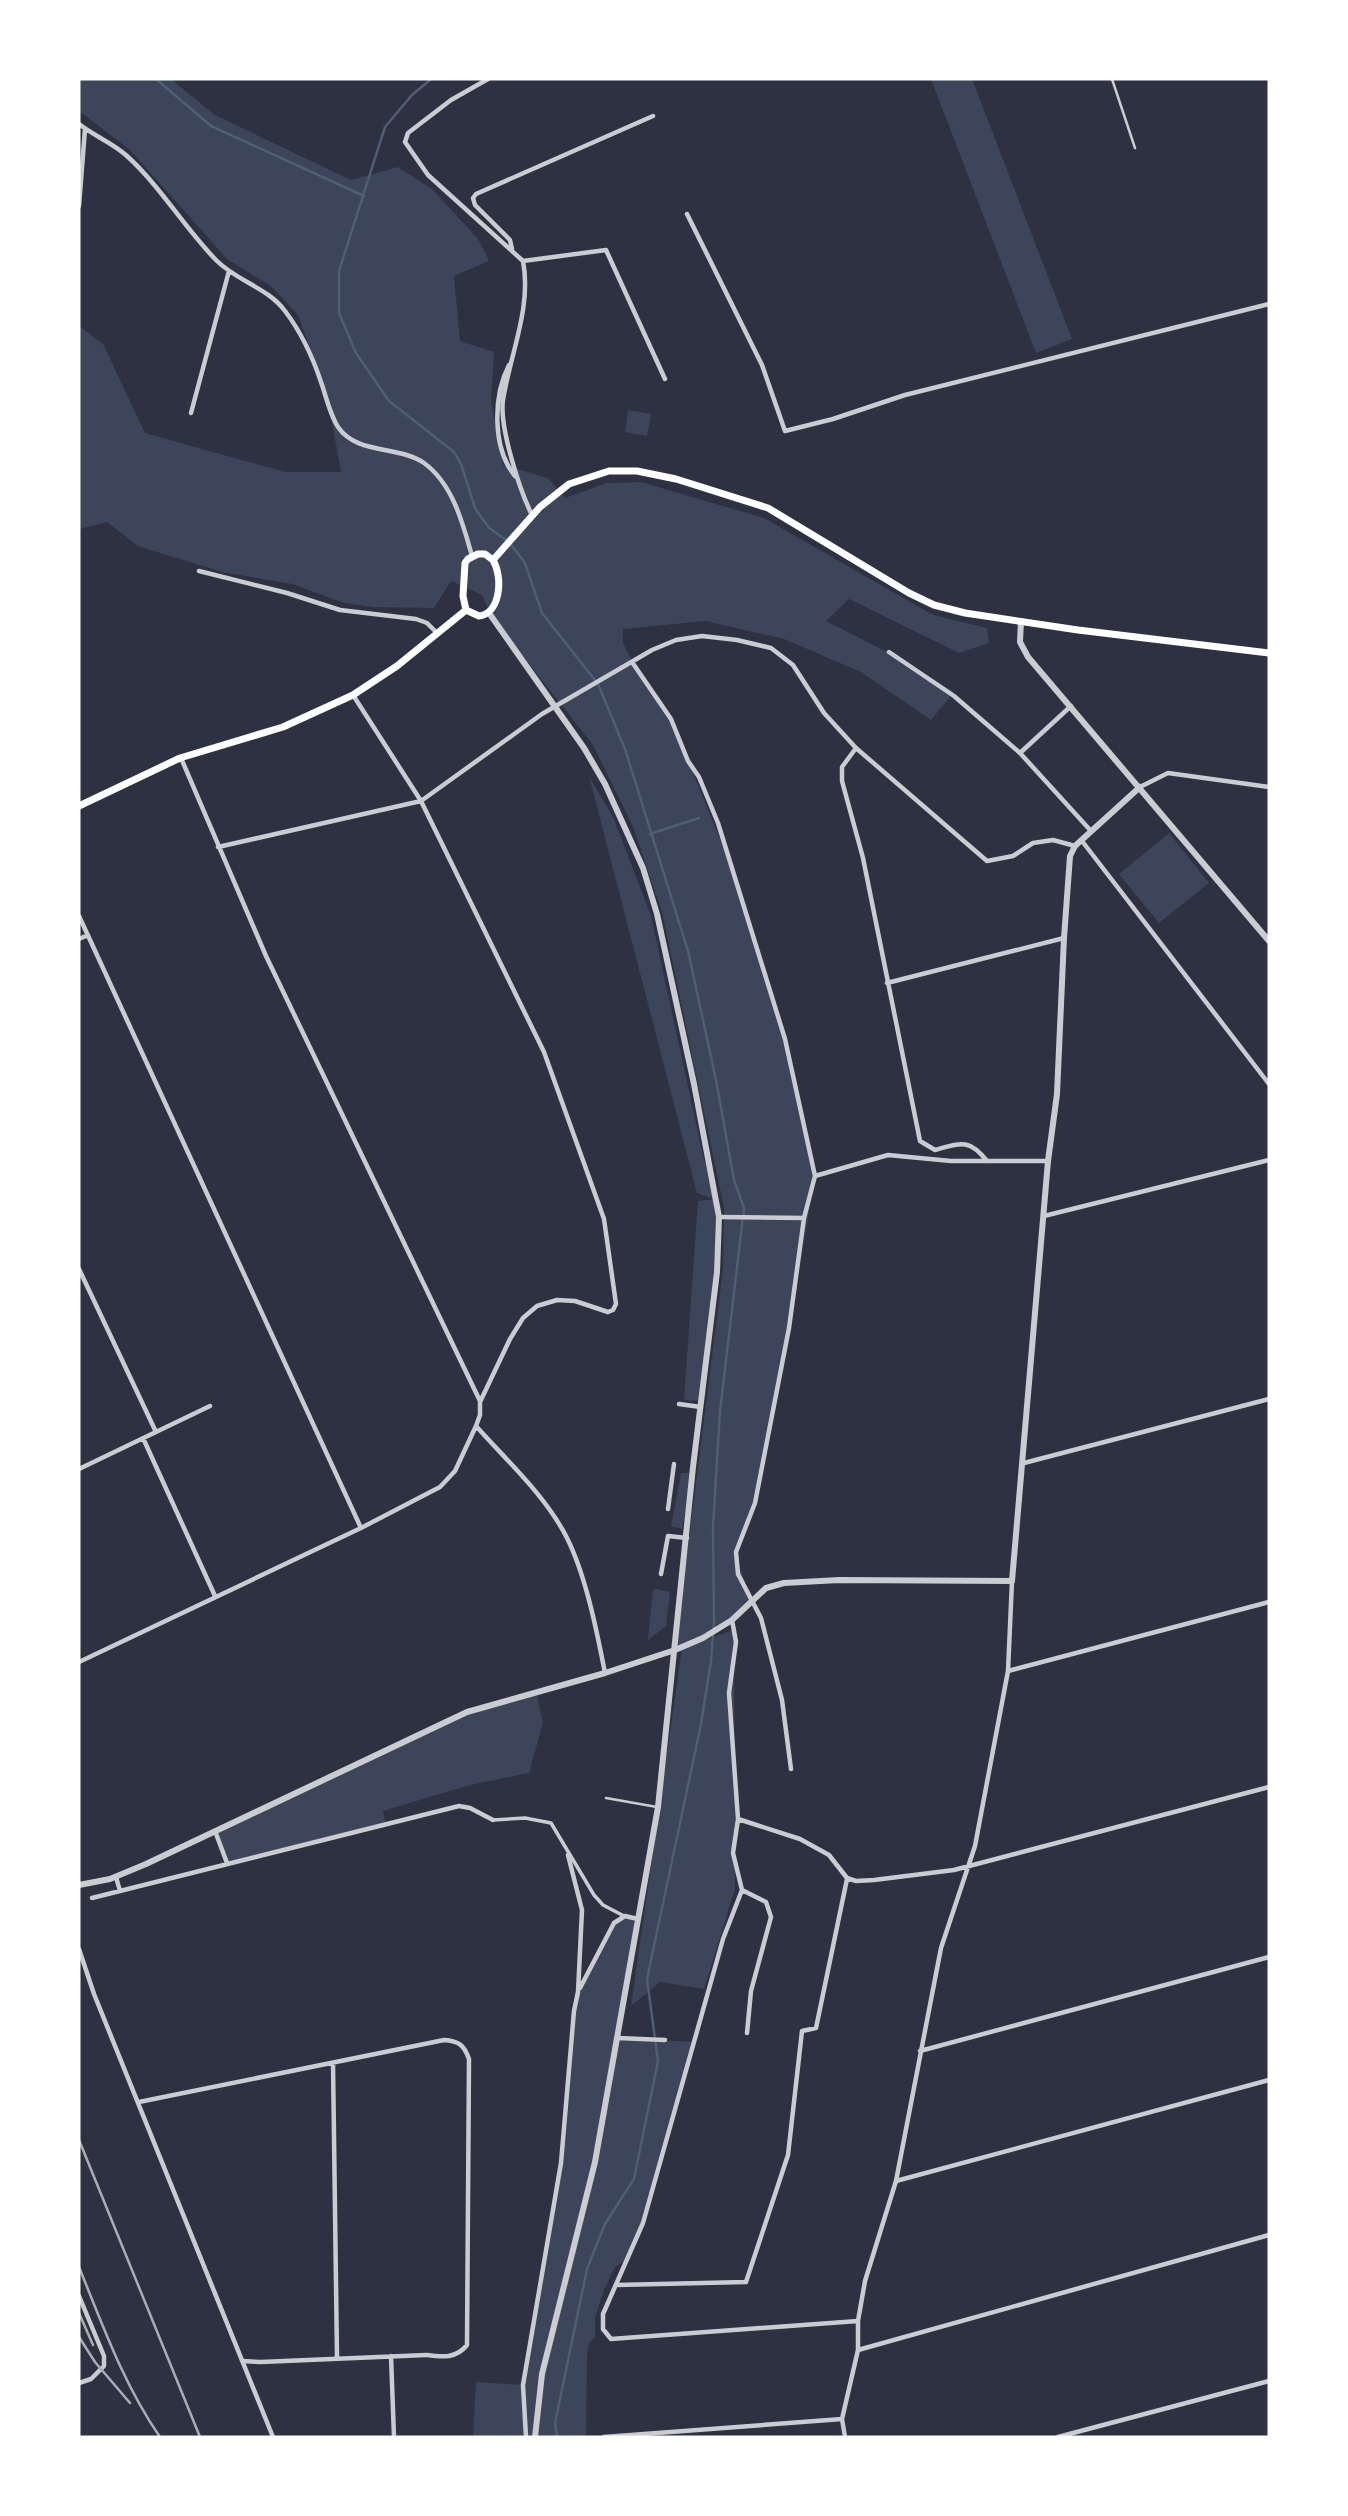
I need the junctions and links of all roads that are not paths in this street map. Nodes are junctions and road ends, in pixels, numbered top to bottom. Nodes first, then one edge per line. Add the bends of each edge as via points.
1 (488, 79) edge
2 (1112, 79) edge
3 (653, 116) dead end
4 (79, 124) edge
5 (85, 129) junction
6 (1135, 148) dead end
7 (79, 206) edge
8 (687, 214) dead end
9 (512, 250) junction
10 (523, 261) junction
11 (229, 271) junction
12 (1269, 304) edge
13 (665, 379) dead end
14 (191, 414) dead end
15 (532, 515) junction
16 (472, 556) junction
17 (493, 560) junction
18 (200, 571) dead end
19 (466, 610) junction
20 (489, 613) junction
21 (1021, 621) junction
22 (437, 633) junction
23 (889, 652) dead end
24 (1269, 653) edge
25 (632, 662) junction
26 (353, 695) junction
27 (1071, 706) junction
28 (555, 707) junction
29 (856, 748) junction
30 (1020, 752) junction
31 (180, 758) junction
32 (1140, 787) junction
33 (1269, 788) edge
34 (421, 802) junction
35 (79, 806) edge
36 (1091, 831) junction
37 (1082, 841) junction
38 (1075, 846) junction
39 (218, 847) junction
40 (79, 916) edge
41 (88, 935) junction
42 (1064, 938) junction
43 (79, 939) edge
44 (1269, 941) edge
45 (887, 983) junction
46 (1269, 1083) edge
47 (1269, 1160) edge
48 (987, 1161) junction
49 (1048, 1161) junction
50 (816, 1176) junction
51 (1044, 1216) junction
52 (719, 1217) junction
53 (804, 1217) junction
54 (79, 1269) edge
55 (1269, 1399) edge
56 (480, 1402) junction
57 (679, 1404) dead end
58 (210, 1406) dead end
59 (701, 1407) junction
60 (476, 1426) junction
61 (156, 1432) junction
62 (143, 1438) junction
63 (1024, 1463) junction
64 (674, 1464) dead end
65 (79, 1469) edge
66 (668, 1509) dead end
67 (361, 1528) junction
68 (687, 1538) junction
69 (661, 1574) dead end
70 (1012, 1581) junction
71 (215, 1596) junction
72 (750, 1601) junction
73 (1269, 1602) edge
74 (732, 1620) junction
75 (675, 1650) junction
76 (79, 1662) edge
77 (1008, 1671) junction
78 (605, 1672) junction
79 (791, 1769) dead end
80 (1269, 1787) edge
81 (606, 1798) dead end
82 (658, 1807) junction
83 (493, 1819) joint
84 (738, 1819) junction
85 (215, 1830) junction
86 (568, 1855) junction
87 (227, 1863) junction
88 (966, 1867) junction
89 (116, 1877) junction
90 (847, 1878) junction
91 (79, 1885) edge
92 (743, 1890) junction
93 (120, 1891) junction
94 (92, 1898) dead end
95 (625, 1916) junction
96 (638, 1919) junction
97 (79, 1949) edge
98 (1269, 1957) edge
99 (578, 1992) junction
100 (747, 2033) dead end
101 (616, 2038) junction
102 (665, 2040) dead end
103 (920, 2051) junction
104 (333, 2063) junction
105 (1269, 2080) edge
106 (139, 2102) junction
107 (896, 2181) junction
108 (1269, 2235) edge
109 (616, 2285) junction
110 (79, 2296) edge
111 (858, 2321) junction
112 (858, 2350) junction
113 (391, 2356) junction
114 (337, 2357) junction
115 (242, 2361) junction
116 (1269, 2381) edge
117 (79, 2383) edge
118 (842, 2419) junction
119 (273, 2437) edge
120 (394, 2437) edge
121 (526, 2437) edge
122 (535, 2437) edge
123 (604, 2437) edge
124 (845, 2437) edge
125 (1058, 2437) edge

1 - 9 street via 451,100 408,133 405,142 421,167
2 - 6 lane
3 - 9 street via 476,194 475,205 510,240
4 - 5 street
5 - 7 street
5 - 11 street via 126,154
8 - 12 street via 762,365 785,431
9 - 10 street
10 - 13 street via 606,250
10 - 15 street via 526,288 502,403 518,479
11 - 14 street
11 - 16 street via 283,308 317,369 337,426 347,437 424,463 443,483
15 - 17 main road
15 - 21 main road via 556,492 583,477 637,471 768,508 934,605
16 - 17 main road via 485,554
16 - 19 main road via 463,569
17 - 20 main road via 497,599
18 - 22 street via 340,611 416,619
19 - 20 main road via 475,616
19 - 22 main road
20 - 28 street
21 - 24 main road
21 - 27 street via 1023,649
22 - 26 main road
23 - 30 street via 954,696
25 - 28 street
25 - 29 street via 676,640 702,636 771,648 793,665 824,713
25 - 50 street via 671,719 718,823 785,1039
26 - 31 main road via 283,727
26 - 34 street
27 - 30 street
27 - 32 street
28 - 34 street
28 - 52 street via 605,784 643,868 660,927
29 - 38 street via 987,861 1013,856 1033,843 1053,840
29 - 45 street via 842,767 842,780 863,858
30 - 36 street
31 - 35 main road
31 - 39 street
32 - 33 street via 1168,773
32 - 36 street
32 - 44 street
34 - 39 street
34 - 56 street via 544,1052 604,1219 616,1298 608,1312 575,1301 537,1306 510,1339
36 - 37 street
37 - 38 street
37 - 46 street
38 - 42 street via 1068,870
39 - 56 street
40 - 41 street
41 - 43 street
41 - 67 street
42 - 45 street
42 - 49 street via 1058,1094
45 - 48 street via 920,1141 935,1150 962,1143 977,1148
47 - 51 street
48 - 49 street
48 - 50 street via 888,1156
49 - 51 street
50 - 53 street
51 - 63 street
52 - 53 street
52 - 59 street
53 - 72 street via 789,1328 755,1503 736,1552 738,1574
54 - 61 street
55 - 63 street
56 - 60 street
57 - 59 street
58 - 61 street
59 - 68 street
60 - 67 street via 455,1471 440,1487
60 - 78 street via 542,1500 567,1538 594,1619
61 - 62 street
62 - 65 street
62 - 71 street
63 - 70 street
64 - 66 street
67 - 71 street
68 - 69 street via 668,1536
68 - 75 street
70 - 72 street via 784,1583 766,1588
70 - 77 street
71 - 76 street
72 - 74 street
72 - 79 street via 761,1618 782,1700
73 - 77 street
74 - 75 street
74 - 84 street via 736,1642 729,1693
75 - 78 street
75 - 82 street
77 - 88 street via 975,1846
78 - 85 street via 467,1712
80 - 88 street
81 - 82 lane
82 - 96 street
83 - 86 street via 551,1823
83 - 87 street via 459,1806
84 - 90 street via 800,1839 829,1855
84 - 92 street via 733,1853
85 - 87 street
85 - 89 street
86 - 95 street via 603,1905
86 - 99 street via 582,1910
87 - 93 street
88 - 90 street via 874,1880
88 - 103 street via 941,1948
89 - 91 street
89 - 93 street
90 - 109 street via 816,2028 802,2031 788,2155 746,2282
92 - 100 street via 765,1902 771,1917 751,1991
92 - 109 street via 723,1939 643,2223
93 - 94 street
95 - 96 street
95 - 99 street via 614,1923
96 - 101 street
97 - 106 street
98 - 103 street
99 - 121 street via 557,2183 523,2385
101 - 102 street
101 - 122 street via 595,2162 542,2374
103 - 107 street
104 - 106 street
104 - 113 street via 444,2040 465,2047 469,2059 467,2345 461,2352 442,2357
104 - 114 street
105 - 107 street
106 - 115 street
107 - 111 street via 865,2281
108 - 112 street
109 - 111 street via 603,2314 603,2329 611,2339
110 - 117 street via 104,2366
111 - 112 street
112 - 118 street
113 - 114 street
113 - 120 street
114 - 115 street
115 - 119 street
116 - 125 street
118 - 123 street
118 - 124 street

